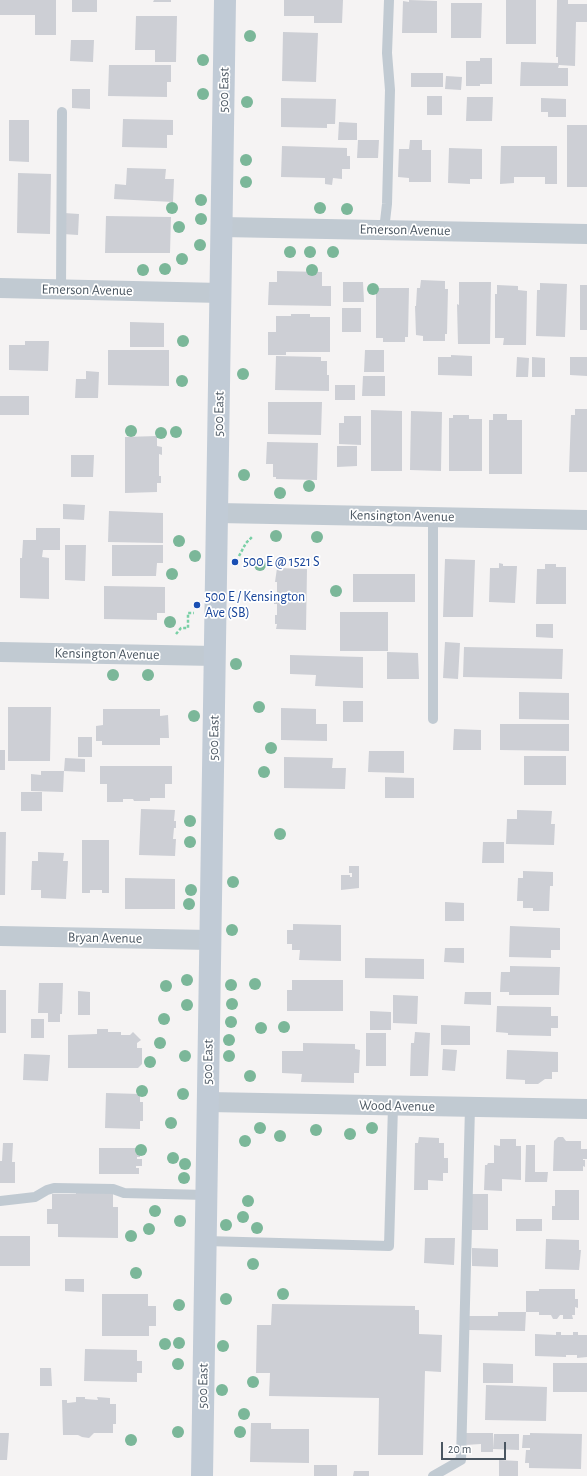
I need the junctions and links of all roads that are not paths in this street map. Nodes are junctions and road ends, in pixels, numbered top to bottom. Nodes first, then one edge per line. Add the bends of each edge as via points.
1 (225, 0) edge
2 (389, 0) edge
3 (62, 112) dead end
4 (222, 227) junction
5 (384, 230) junction
6 (587, 234) edge
7 (0, 288) edge
8 (61, 290) junction
9 (221, 293) junction
10 (218, 513) junction
11 (433, 517) junction
12 (587, 520) edge
13 (0, 652) edge
14 (215, 656) junction
15 (433, 719) dead end
16 (0, 936) edge
17 (210, 940) junction
18 (208, 1102) junction
19 (393, 1106) junction
20 (470, 1107) junction
21 (587, 1109) edge
22 (206, 1195) junction
23 (0, 1201) edge
24 (206, 1241) junction
25 (202, 1476) edge
26 (433, 1476) edge

1 - 4 street, 500 East
2 - 5 lane via 387,53 390,90
3 - 8 lane
4 - 5 street, Emerson Avenue
4 - 9 street, 500 East
5 - 6 street, Emerson Avenue
7 - 8 street, Emerson Avenue
8 - 9 street, Emerson Avenue
9 - 10 street, 500 East
10 - 11 street, Kensington Avenue
10 - 14 street, 500 East
11 - 12 street, Kensington Avenue
11 - 15 lane
13 - 14 street, Kensington Avenue
14 - 17 street, 500 East
16 - 17 street, Bryan Avenue
17 - 18 street, 500 East
18 - 19 street, Wood Avenue
18 - 22 street, 500 East
19 - 20 street, Wood Avenue
19 - 24 lane via 389,1246
20 - 21 street, Wood Avenue
20 - 26 lane via 460,1460
22 - 23 lane via 54,1188 35,1197
22 - 24 street, 500 East
24 - 25 street, 500 East

